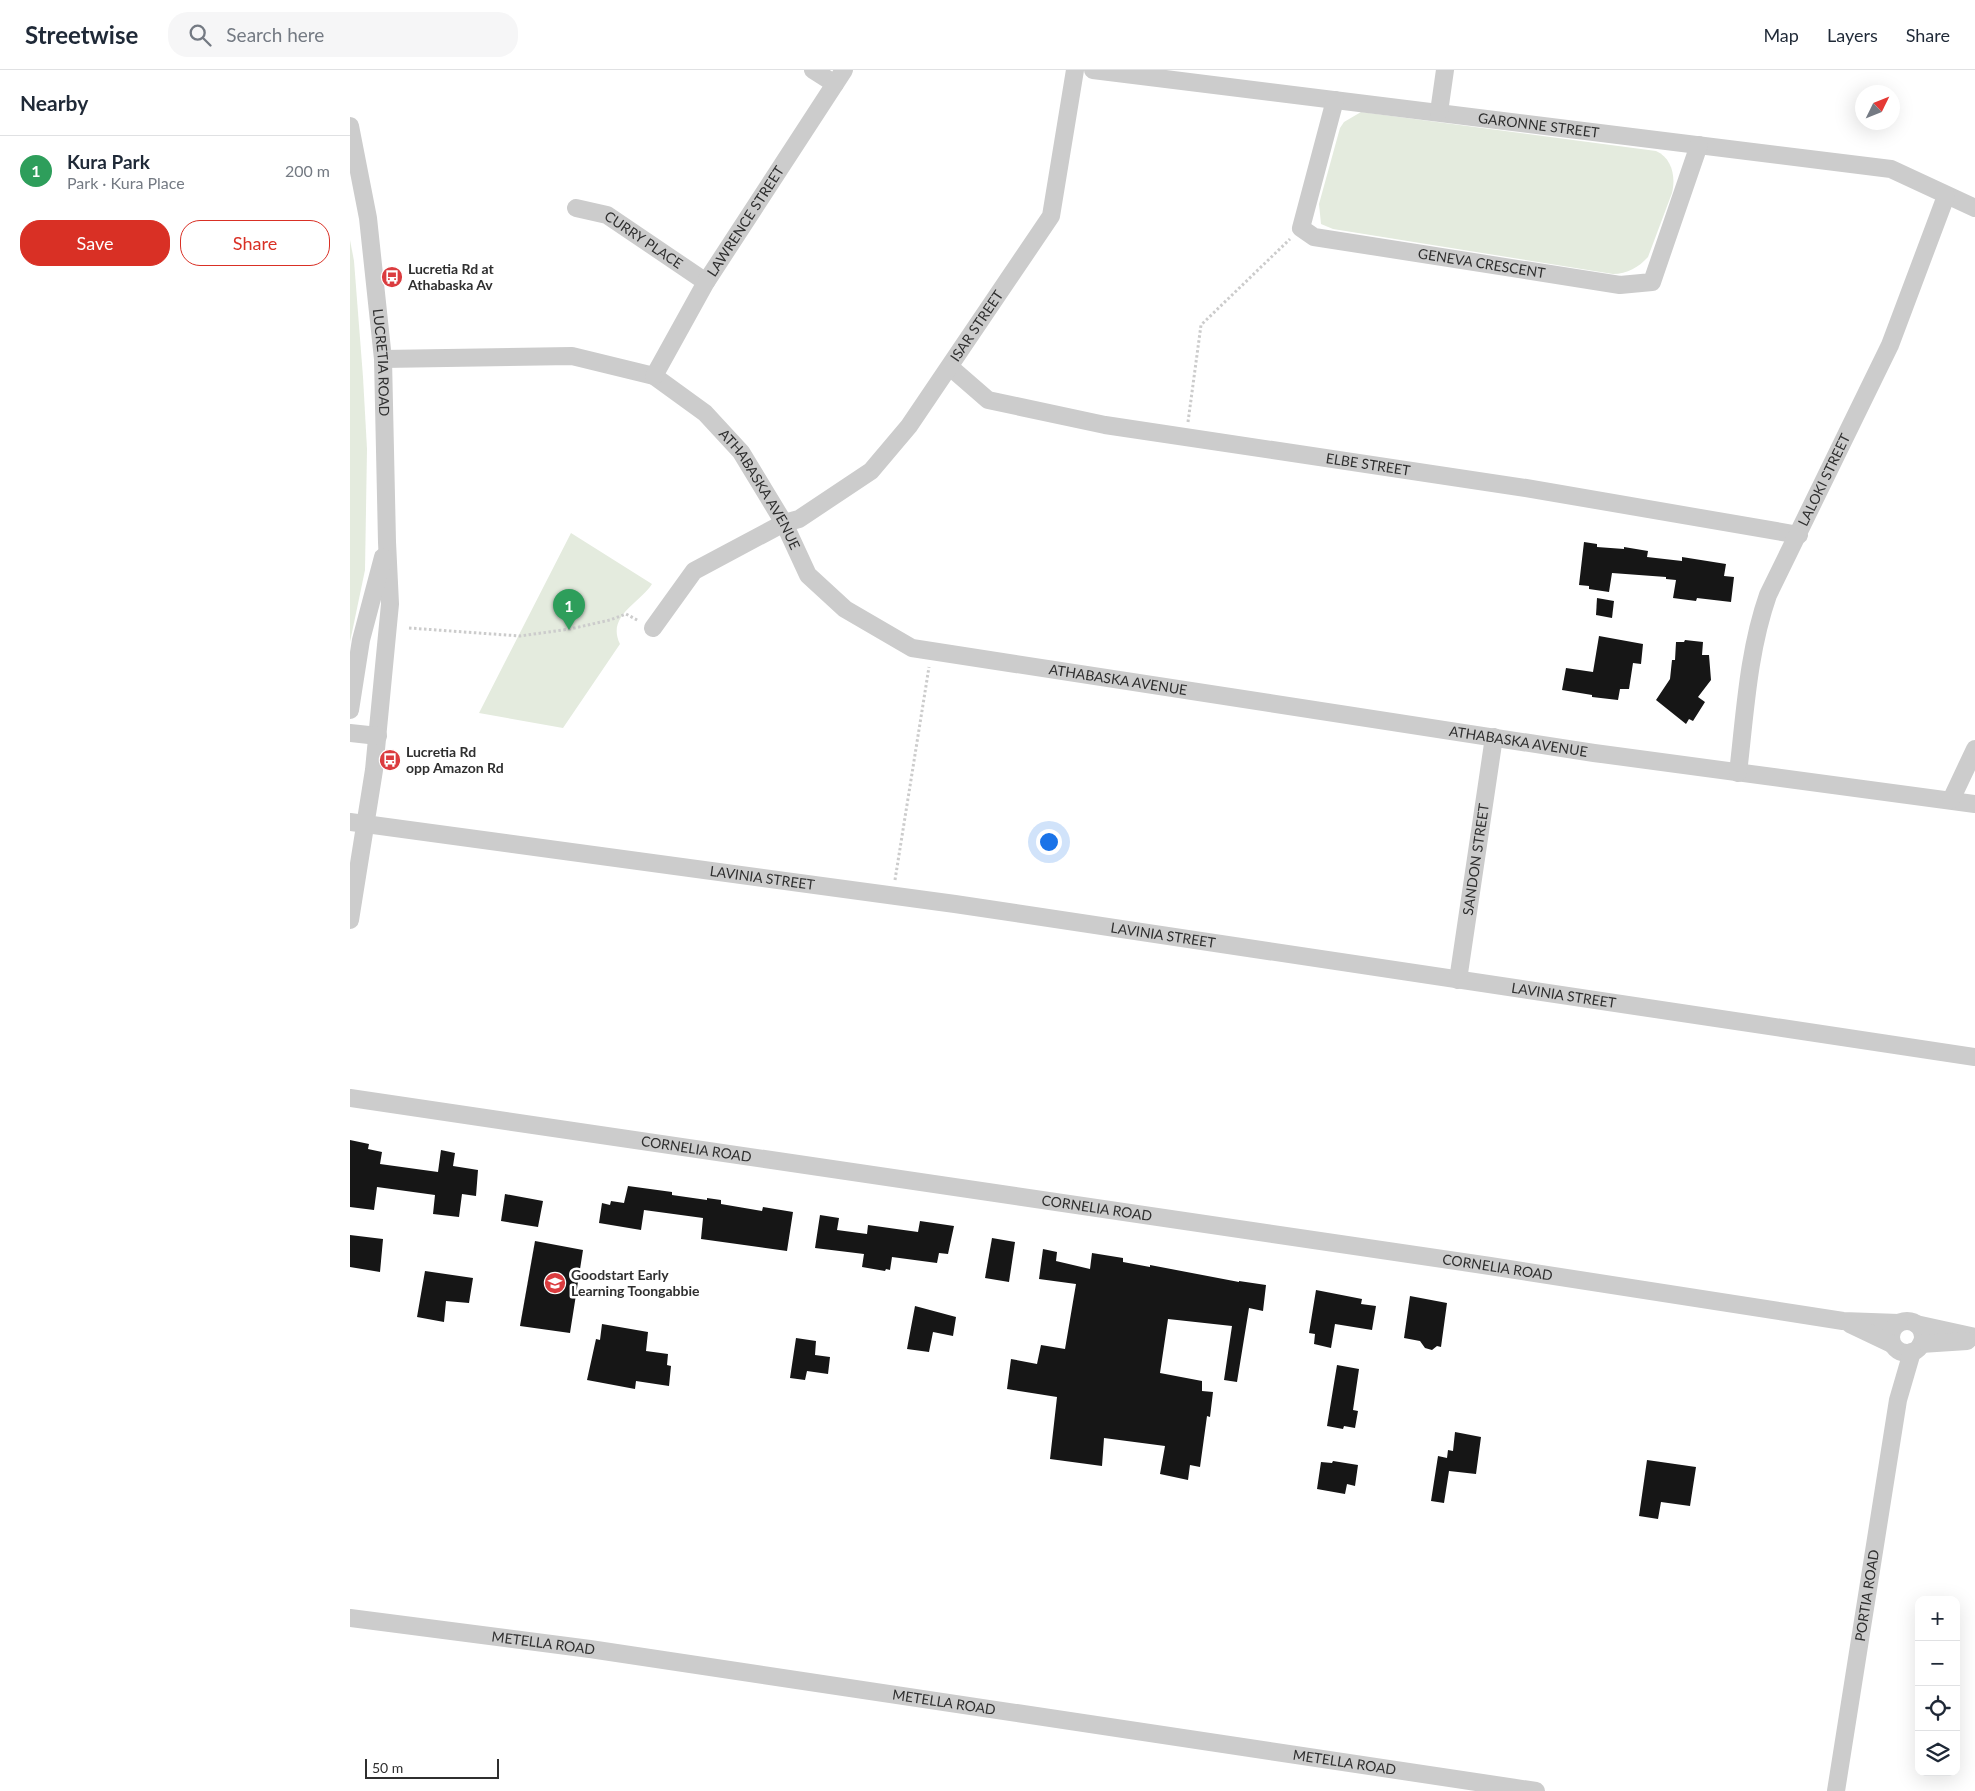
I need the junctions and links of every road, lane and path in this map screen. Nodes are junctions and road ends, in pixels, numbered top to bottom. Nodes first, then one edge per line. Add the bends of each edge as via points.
1 (813, 70) edge
2 (1075, 70) edge
3 (1093, 70) edge
4 (1444, 70) edge
5 (840, 77) edge
6 (1335, 100) junction
7 (1439, 112) junction
8 (350, 126) edge
9 (1699, 145) junction
10 (1946, 196) junction
11 (576, 208) dead end
12 (1975, 208) edge
13 (1301, 228) junction
14 (706, 282) junction
15 (383, 359) junction
16 (950, 367) junction
17 (654, 376) junction
18 (1186, 437) junction
19 (784, 524) junction
20 (1798, 535) junction
21 (387, 542) junction
22 (409, 628) dead end
23 (654, 628) joint
24 (931, 651) junction
25 (350, 710) edge
26 (350, 733) edge
27 (378, 736) junction
28 (1494, 737) junction
29 (1975, 749) edge
30 (1738, 773) junction
31 (1951, 800) junction
32 (1975, 804) edge
33 (358, 823) edge
34 (892, 896) junction
35 (350, 920) edge
36 (1458, 980) junction
37 (1975, 1058) edge
38 (350, 1098) edge
39 (1843, 1320) junction
40 (1908, 1323) junction
41 (1975, 1337) edge
42 (1975, 1341) edge
43 (1905, 1348) junction
44 (350, 1618) edge
45 (1536, 1791) edge
46 (1836, 1791) edge

1 - 5 street
2 - 16 street, ISAR STREET via 1051,216
3 - 6 street, GARONNE STREET
4 - 7 street
5 - 14 street, LAWRENCE STREET
6 - 7 street, GARONNE STREET
6 - 13 street
7 - 9 street, GARONNE STREET
8 - 15 street, LUCRETIA ROAD via 368,218
9 - 10 street, GARONNE STREET via 1891,169
9 - 13 street, GENEVA CRESCENT via 1652,282 1620,285 1314,237
10 - 12 street, GARONNE STREET
10 - 20 street, LALOKI STREET via 1890,345
11 - 14 street, CURRY PLACE via 606,215
13 - 18 path via 1201,325
14 - 17 street, LAWRENCE STREET
15 - 17 street, ATHABASKA AVENUE via 572,356
15 - 21 street, LUCRETIA ROAD
16 - 18 street, ELBE STREET via 988,400 1105,425
16 - 19 street, ISAR STREET via 909,426 871,471 799,519
17 - 19 street, ATHABASKA AVENUE via 706,412 741,452
18 - 20 street, ELBE STREET via 1526,488
19 - 23 street, ISAR STREET via 694,571
19 - 24 street, ATHABASKA AVENUE via 808,575 845,609 912,648
20 - 30 street, LALOKI STREET via 1768,595 1756,632
21 - 25 street, LUCRETIA ROAD via 361,640
21 - 27 street, LUCRETIA ROAD via 390,604
22 - 23 path via 520,636 570,629 626,614
24 - 28 street, ATHABASKA AVENUE
24 - 34 path
26 - 27 street
27 - 33 street, LUCRETIA ROAD
28 - 30 street, ATHABASKA AVENUE
28 - 36 street, SANDON STREET
29 - 31 street
30 - 31 street, ATHABASKA AVENUE
31 - 32 street, ATHABASKA AVENUE
33 - 34 street, LAVINIA STREET
33 - 35 street, LUCRETIA ROAD
34 - 36 street, LAVINIA STREET
36 - 37 street, LAVINIA STREET
38 - 39 street, CORNELIA ROAD
39 - 40 street, CORNELIA ROAD
39 - 43 street, CORNELIA ROAD
40 - 41 street, CORNELIA ROAD
40 - 43 street via 1922,1333
40 - 43 street, PORTIA ROAD via 1894,1328 1890,1336
42 - 43 street, CORNELIA ROAD
43 - 46 street, PORTIA ROAD
44 - 45 street, METELLA ROAD via 590,1648

